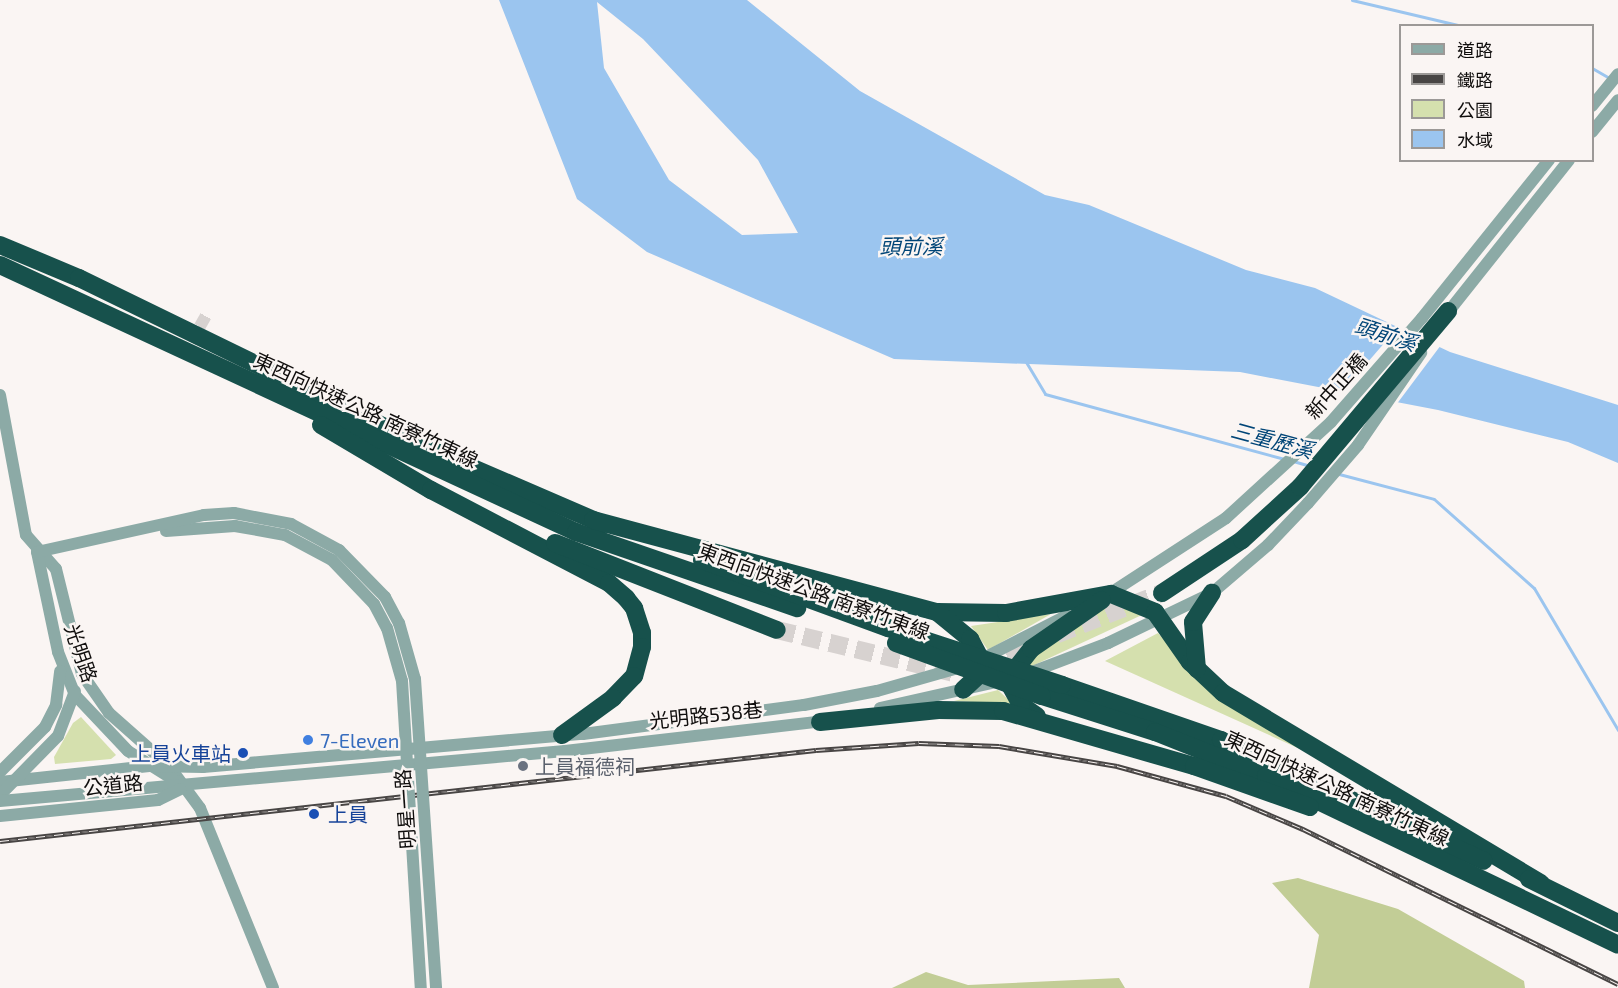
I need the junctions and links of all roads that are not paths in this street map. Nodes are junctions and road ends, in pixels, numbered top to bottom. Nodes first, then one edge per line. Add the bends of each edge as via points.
1 (1618, 74) edge
2 (1618, 100) edge
3 (1594, 105) edge
4 (1594, 131) edge
5 (1547, 162) edge
6 (1567, 162) edge
7 (0, 244) edge
8 (0, 265) edge
9 (1448, 311) junction
10 (254, 383) junction
11 (0, 395) edge
12 (489, 518) junction
13 (593, 520) junction
14 (126, 534) junction
15 (37, 552) junction
16 (1162, 593) tunnel mouth
17 (1212, 593) junction
18 (1110, 594) junction
19 (936, 612) junction
20 (1159, 618) junction
21 (777, 630) tunnel mouth
22 (883, 632) junction
23 (58, 652) junction
24 (76, 657) junction
25 (981, 660) junction
26 (1197, 669) junction
27 (1007, 680) junction
28 (963, 690) junction
29 (75, 695) junction
30 (820, 722) junction
31 (1049, 724) junction
32 (562, 735) junction
33 (159, 766) junction
34 (1, 774) edge
35 (19, 779) junction
36 (185, 787) junction
37 (0, 795) edge
38 (0, 801) edge
39 (0, 816) edge
40 (1385, 835) junction
41 (1540, 883) junction
42 (1618, 923) edge
43 (1618, 945) edge
44 (273, 988) edge
45 (421, 988) edge
46 (436, 988) edge

1 - 3 street
2 - 4 street
5 - 18 street, 新中正橋 via 1422,318 1331,422 1226,518
6 - 9 street
7 - 13 highway, 東西向快速公路 南寮竹東線 via 79,278 438,453
8 - 10 highway, 東西向快速公路 南寮竹東線
9 - 16 highway via 1300,487 1242,540
9 - 17 street via 1358,445 1268,545
10 - 12 highway via 431,490
10 - 22 highway, 東西向快速公路 南寮竹東線 via 576,532
11 - 15 street, 光明路 via 26,535
12 - 21 highway
12 - 32 highway via 609,583 626,598 639,620 642,647 634,676 613,698
13 - 19 highway
13 - 22 highway, 東西向快速公路 南寮竹東線
14 - 15 street, 明星一路
14 - 45 street, 明星一路, bridge via 235,526 285,535 332,561 374,604 387,628 402,681
14 - 46 street, 明星一路, bridge via 234,513 291,524 339,550 385,597 399,623 415,679
15 - 23 street, 光明路
15 - 24 street, 光明路 via 56,569
17 - 20 street, 光明路538巷
17 - 26 highway via 1193,622
18 - 19 highway via 1052,608 1006,613
18 - 20 highway
18 - 25 street, 光明路538巷
18 - 27 highway via 1031,649
19 - 25 highway via 970,639
20 - 26 highway
20 - 27 street, 光明路538巷 via 1055,666
22 - 40 highway, 東西向快速公路 南寮竹東線, bridge via 1042,696 1155,732 1266,776
22 - 41 highway, 東西向快速公路 南寮竹東線, bridge via 1062,685 1221,740 1446,845
23 - 29 street, 光明路
23 - 34 street via 60,688 51,716 36,739
24 - 29 street
24 - 33 street, 光明路 via 89,686
25 - 28 highway via 980,674
25 - 32 street, 光明路538巷 via 898,686 804,705
26 - 41 highway via 1223,693
27 - 28 street, 光明路538巷
27 - 31 highway via 1021,705
28 - 30 street, 光明路538巷
29 - 33 street, 光明路 via 111,735
29 - 35 street via 57,736
30 - 31 highway via 938,710 1003,711
30 - 36 street, 光明路538巷
31 - 40 highway via 1194,766
32 - 33 street, 光明路538巷 via 244,764
33 - 35 street, 公道路
33 - 36 street, 光明路
33 - 36 street, 光明路
34 - 35 street
35 - 37 street
36 - 38 street, 公道路 via 140,787
36 - 39 street, 公道路 via 158,801
36 - 44 street, 光明路 via 205,818
40 - 43 highway, 東西向快速公路 南寮竹東線
41 - 42 highway, 東西向快速公路 南寮竹東線

